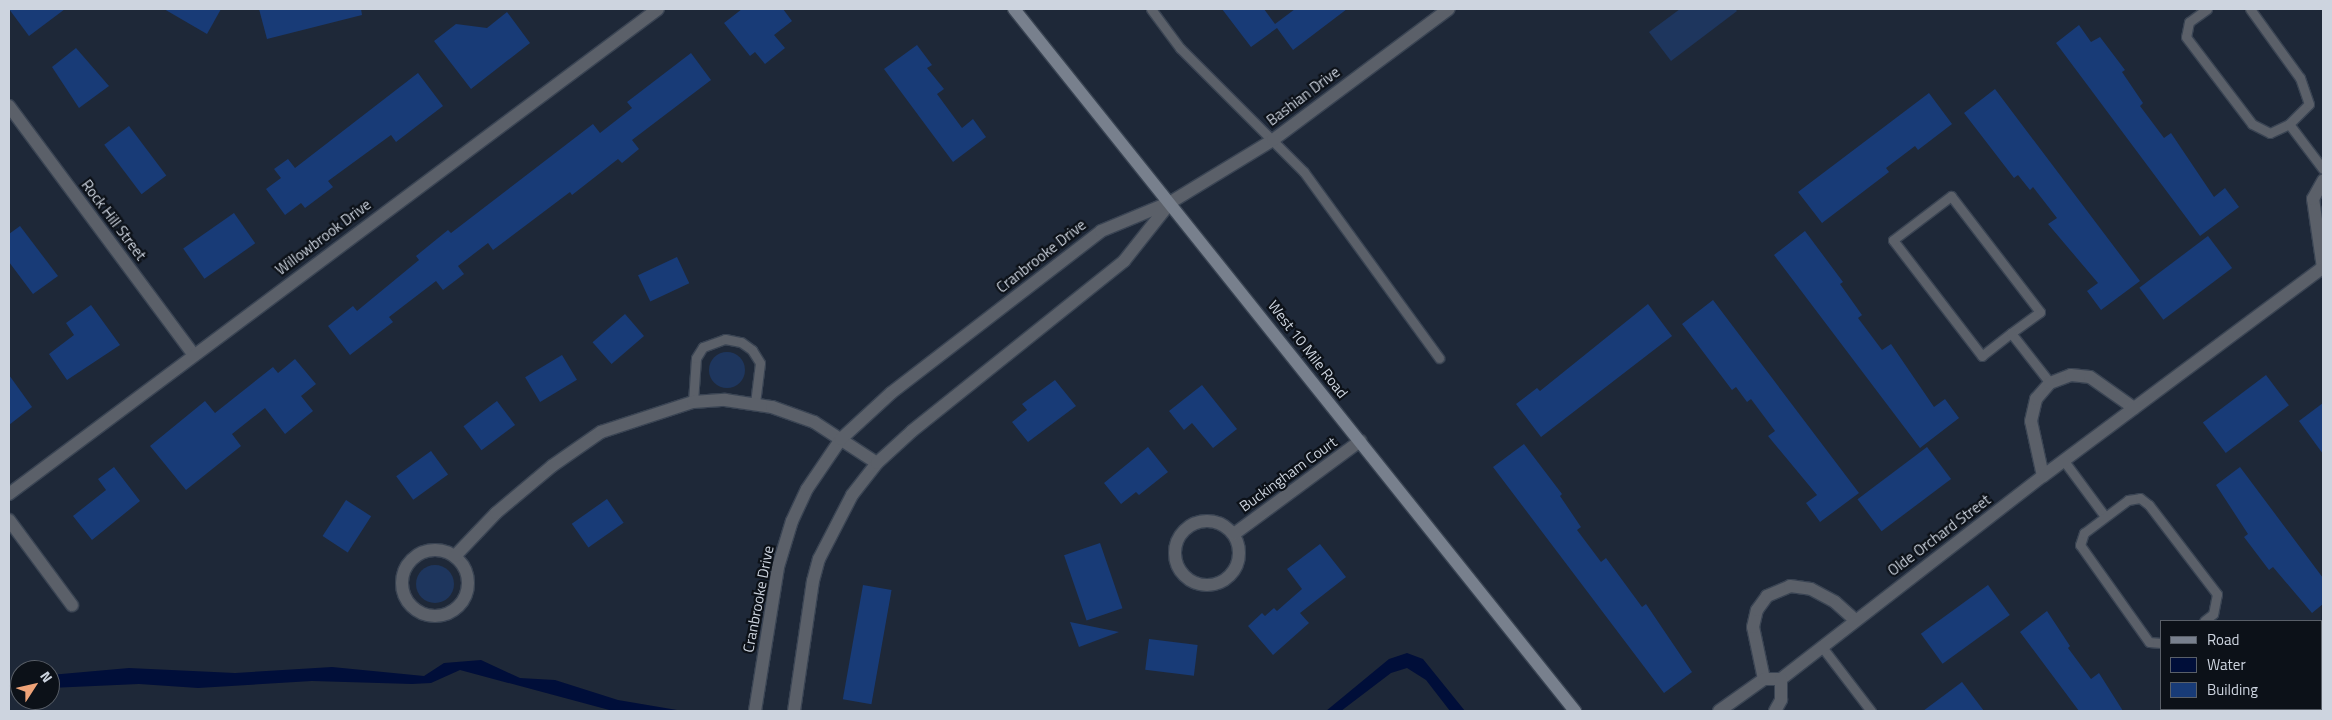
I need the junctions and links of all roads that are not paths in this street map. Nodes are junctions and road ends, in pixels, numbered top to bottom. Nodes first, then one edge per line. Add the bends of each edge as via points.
1 (658, 9) edge
2 (1014, 9) edge
3 (1151, 9) edge
4 (1449, 9) edge
5 (2207, 9) edge
6 (2250, 9) edge
7 (9, 106) edge
8 (2290, 124) junction
9 (1273, 140) junction
10 (2323, 169) edge
11 (2323, 181) edge
12 (1172, 202) junction
13 (2323, 268) edge
14 (2011, 334) junction
15 (193, 354) junction
16 (1439, 358) dead end
17 (2050, 383) junction
18 (693, 402) junction
19 (755, 403) junction
20 (2134, 408) junction
21 (841, 439) junction
22 (1360, 441) junction
23 (2064, 461) junction
24 (877, 463) junction
25 (2043, 476) junction
26 (9, 494) edge
27 (2104, 514) junction
28 (9, 520) edge
29 (1234, 534) junction
30 (455, 556) junction
31 (72, 605) dead end
32 (1855, 620) junction
33 (2205, 620) edge
34 (2160, 643) edge
35 (1822, 647) junction
36 (1781, 678) junction
37 (1764, 679) junction
38 (755, 711) edge
39 (794, 711) edge
40 (1576, 711) edge
41 (1719, 711) edge
42 (1775, 711) edge
43 (1871, 711) edge

1 - 15 street, Willowbrook Drive
2 - 12 main road, West 10 Mile Road
3 - 9 lane via 1180,48
4 - 9 street, Bashian Drive
5 - 8 lane via 2189,22 2186,38 2252,124 2270,133
6 - 8 lane via 2300,78 2309,104
7 - 15 street, Rock Hill Street
8 - 10 lane
9 - 12 street, Bashian Drive
9 - 16 lane via 1304,172
11 - 13 street, Olde Orchard Street via 2313,199
12 - 21 street, Cranbrooke Drive via 1101,230 891,393
12 - 22 main road, West 10 Mile Road
12 - 24 street via 1124,261
13 - 20 street, Olde Orchard Street
14 - 14 lane via 2040,312 1951,196 1894,240 1982,356
14 - 17 lane
15 - 26 street, Willowbrook Drive
17 - 20 street via 2070,375 2090,377
17 - 25 street via 2036,398 2031,421
18 - 19 street
18 - 19 lane via 696,358 703,347 725,339 746,346 760,364
18 - 30 street via 601,432 538,478
19 - 21 street via 814,422
20 - 23 street, Olde Orchard Street
21 - 24 street
21 - 38 street, Cranbrooke Drive via 807,489 792,521 778,567
22 - 29 street, Buckingham Court
22 - 40 main road, West 10 Mile Road
23 - 25 street, Olde Orchard Street
23 - 27 lane
24 - 39 street via 852,495 819,560
25 - 32 street, Olde Orchard Street
27 - 33 lane via 2128,500 2140,498 2149,505 2217,594 2213,614
27 - 34 lane via 2084,533 2080,545 2084,555 2149,642
28 - 31 street
29 - 29 street, Buckingham Court via 1213,520 1188,526 1175,546 1180,571 1201,585 1226,580 1240,558
30 - 30 street via 430,550 408,563 402,588 415,610 440,617 462,603 468,578
32 - 35 street, Olde Orchard Street
32 - 37 street via 1835,602 1811,589 1790,586 1767,596 1757,610 1753,627
35 - 36 street, Olde Orchard Street
35 - 43 lane
36 - 37 street
36 - 42 street via 1780,700
37 - 41 street

